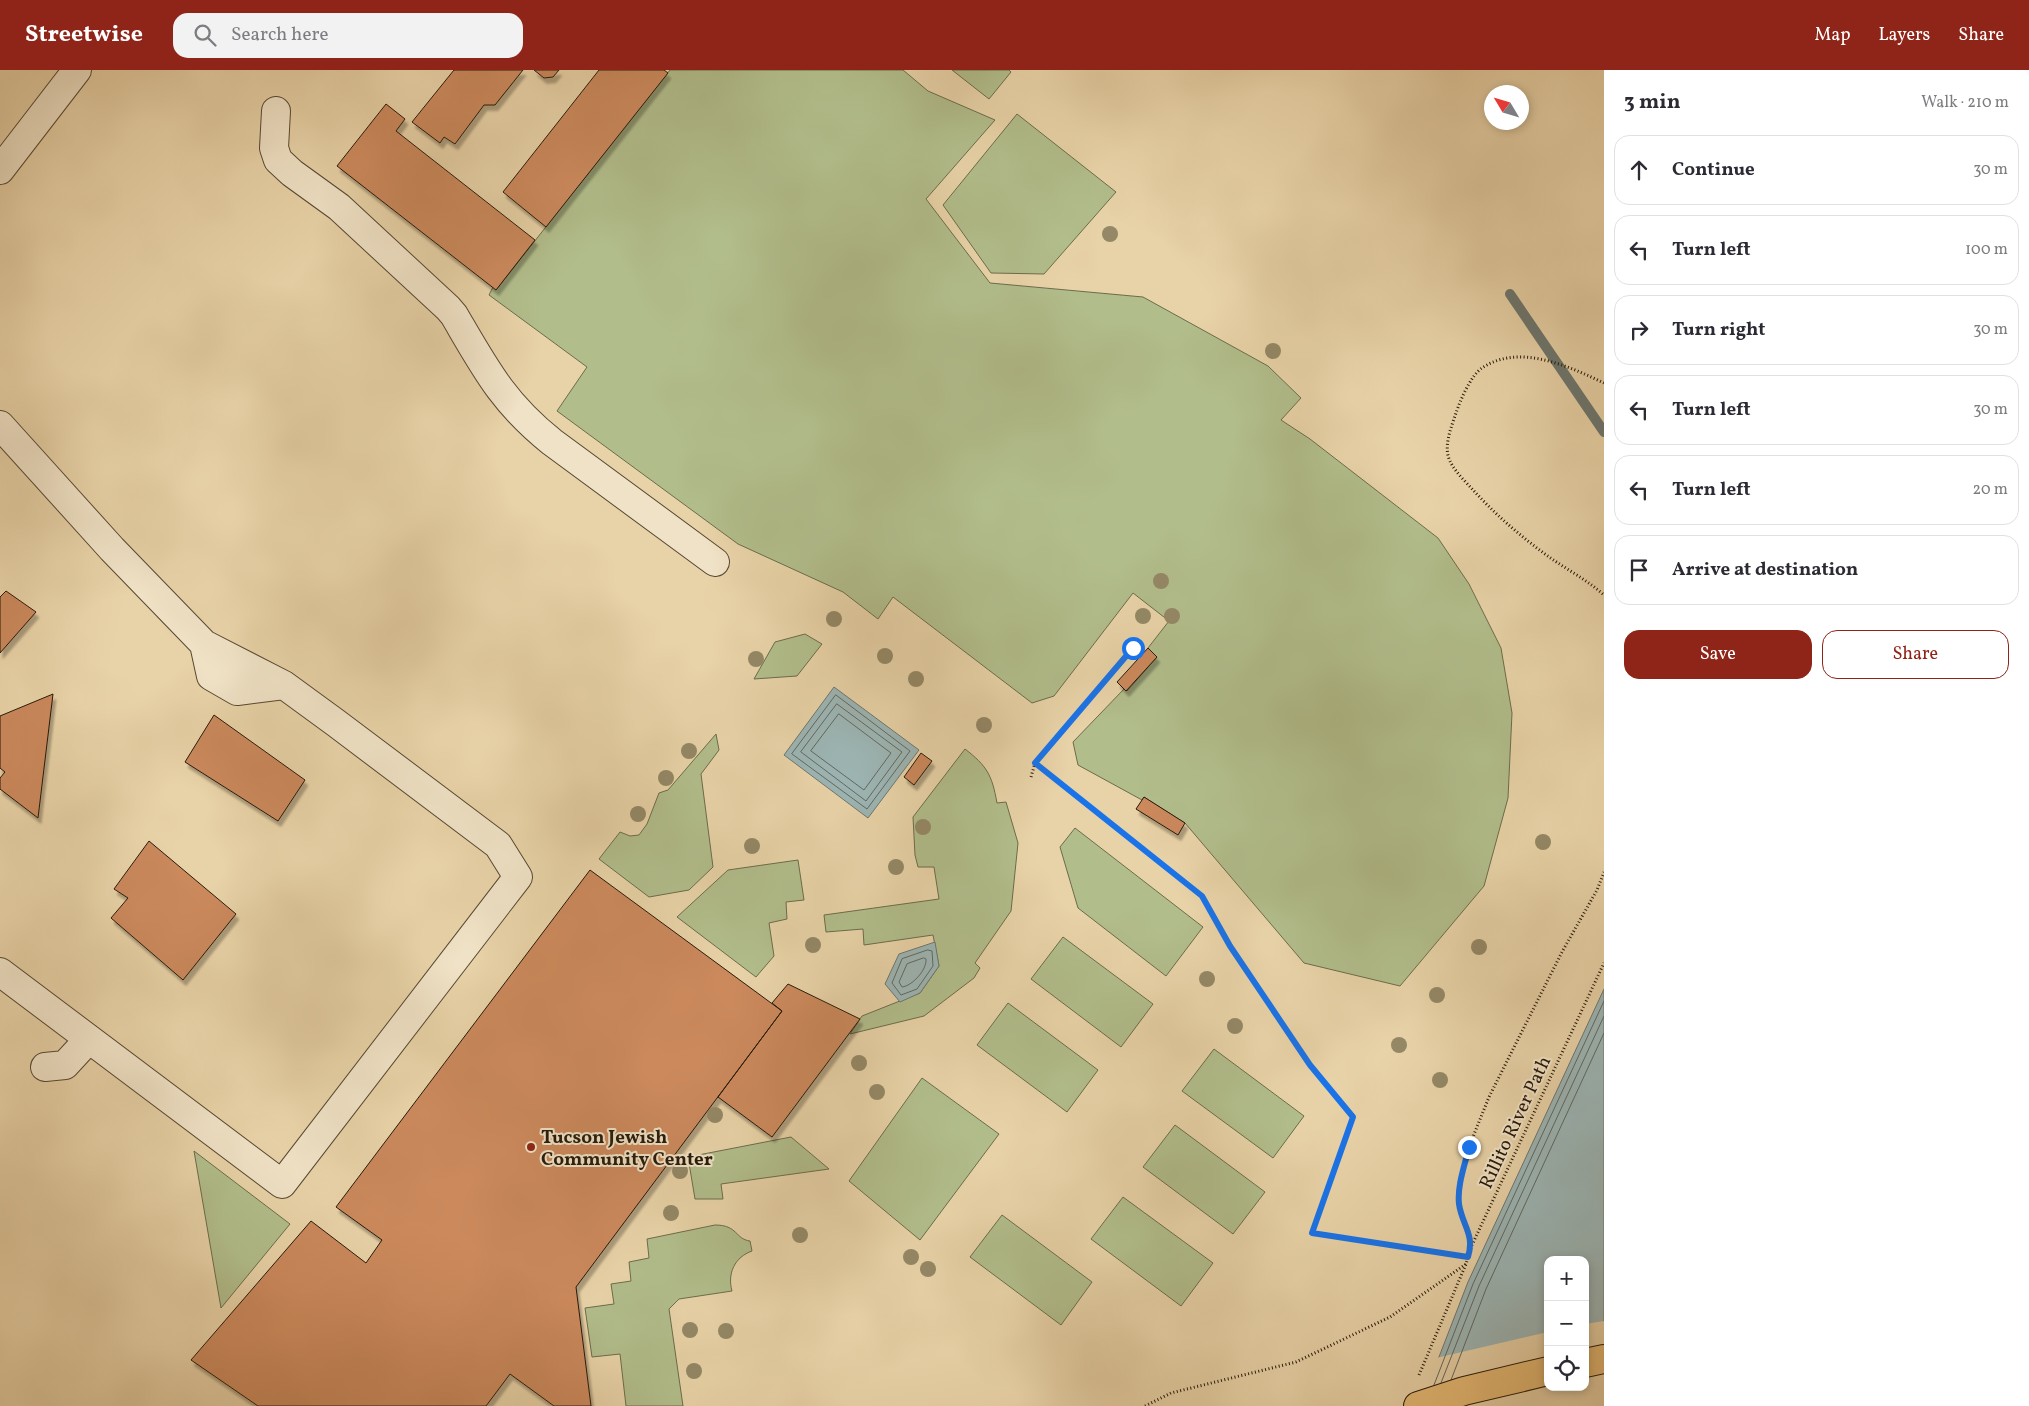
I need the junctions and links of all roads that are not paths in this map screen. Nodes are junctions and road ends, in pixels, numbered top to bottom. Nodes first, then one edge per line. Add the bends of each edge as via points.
1 (78, 70) edge
2 (276, 111) dead end
3 (0, 170) edge
4 (0, 425) edge
5 (715, 562) dead end
6 (0, 972) edge
7 (89, 1039) junction
8 (45, 1068) dead end
9 (1604, 1359) edge
10 (1589, 1362) edge
11 (1544, 1372) edge
12 (1418, 1406) edge

1 - 3 street
2 - 5 street via 274,148 278,160 338,207 448,308 492,380 512,405 552,442
4 - 7 street via 112,549 204,644 211,676 237,691 284,685 498,845 518,877 282,1184
6 - 7 street
7 - 8 street via 65,1065
9 - 10 main road
11 - 12 main road

